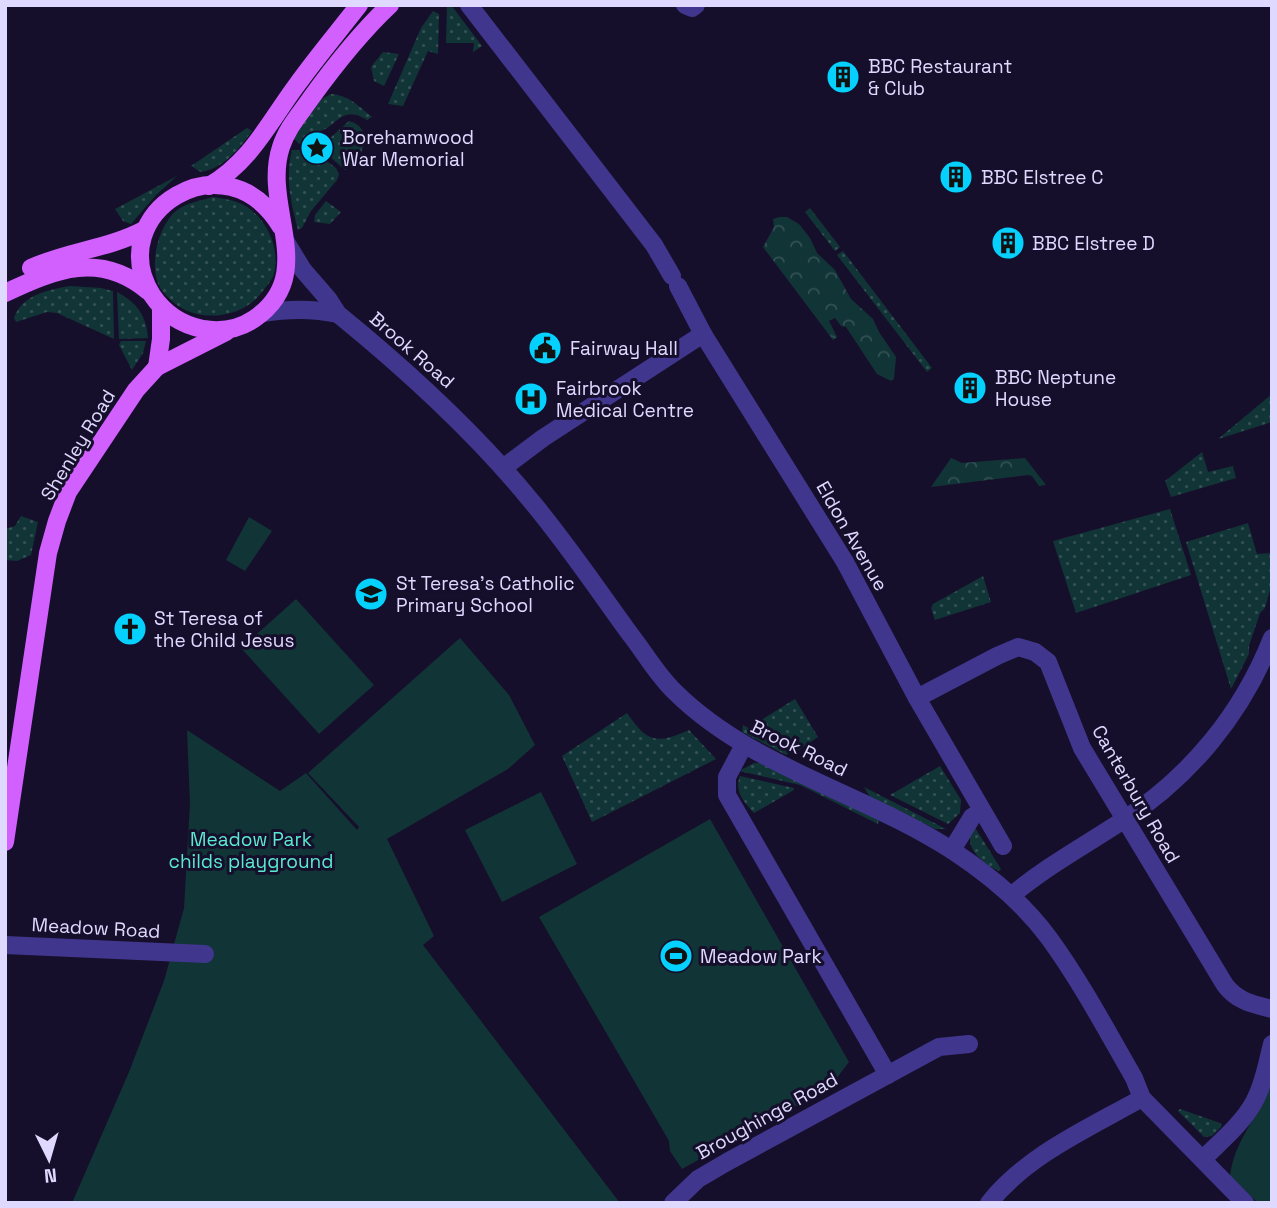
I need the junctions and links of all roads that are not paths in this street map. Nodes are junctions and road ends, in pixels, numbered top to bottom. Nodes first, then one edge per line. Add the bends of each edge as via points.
1 (359, 5) edge
2 (390, 5) edge
3 (469, 5) edge
4 (685, 5) edge
5 (696, 5) edge
6 (209, 186) junction
7 (144, 230) junction
8 (284, 235) junction
9 (5, 281) edge
10 (5, 293) edge
11 (156, 300) junction
12 (262, 313) junction
13 (338, 314) junction
14 (232, 328) junction
15 (703, 334) junction
16 (157, 367) junction
17 (503, 468) junction
18 (1272, 638) edge
19 (917, 698) junction
20 (744, 745) junction
21 (982, 811) junction
22 (1124, 820) junction
23 (5, 842) edge
24 (1003, 846) dead end
25 (952, 850) junction
26 (1011, 896) junction
27 (5, 945) edge
28 (205, 954) dead end
29 (1272, 1009) edge
30 (969, 1044) dead end
31 (1272, 1044) edge
32 (888, 1074) junction
33 (1142, 1098) junction
34 (1203, 1158) junction
35 (673, 1203) edge
36 (989, 1203) edge
37 (1245, 1203) edge

1 - 6 main road via 247,156
2 - 8 main road via 367,26 287,131 276,167
3 - 15 street, Eldon Avenue via 654,245
4 - 5 street via 692,9
6 - 7 main road via 175,196
6 - 8 main road via 246,191 273,214
7 - 9 main road via 116,243 41,263
7 - 11 main road via 144,276
8 - 12 main road via 288,258 281,289
8 - 13 street, Brook Road via 303,270
10 - 11 main road via 45,274 76,267 103,268 132,278
11 - 14 main road via 192,327
11 - 16 main road via 161,339
12 - 13 street via 288,309
12 - 14 main road
13 - 17 street, Brook Road via 441,403
14 - 16 main road, Shenley Road
15 - 17 street
15 - 19 street, Eldon Avenue via 845,562
16 - 23 main road, Shenley Road via 89,459 68,492 57,521 48,553
17 - 20 street, Brook Road via 673,690
18 - 22 street via 1230,719 1196,761
19 - 21 street, Eldon Avenue
19 - 22 street, Canterbury Road via 997,656 1018,648 1035,652 1048,662 1082,748
20 - 25 street, Brook Road
20 - 32 street via 727,777 727,795
21 - 24 street, Eldon Avenue
21 - 25 street via 972,817
22 - 26 street
22 - 29 street, Canterbury Road via 1233,996
25 - 26 street, Brook Road
26 - 33 street, Brook Road via 1067,964
27 - 28 street, Meadow Road via 184,961
30 - 32 street, Broughinge Road via 939,1047
31 - 34 street via 1255,1101
32 - 35 street, Broughinge Road via 698,1179
33 - 34 street, Brook Road
33 - 36 street via 1028,1165
34 - 37 street, Brook Road

